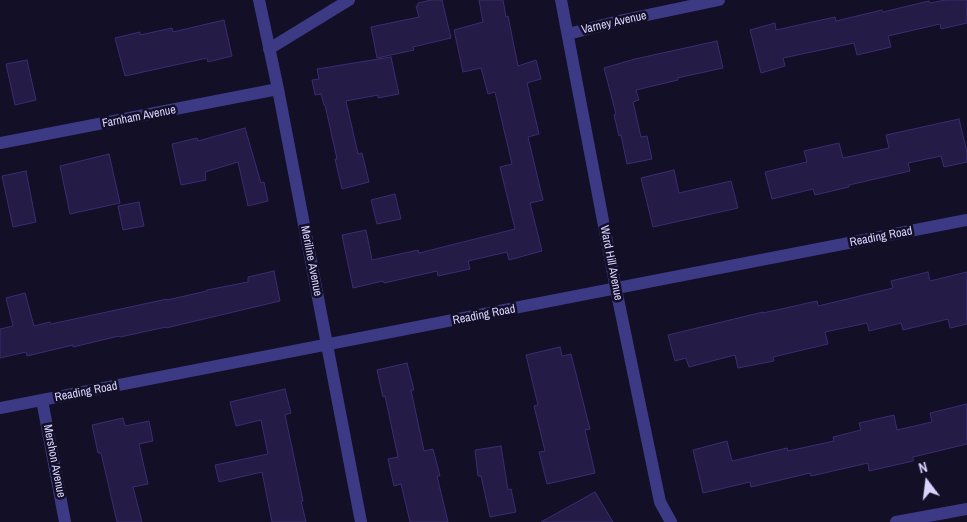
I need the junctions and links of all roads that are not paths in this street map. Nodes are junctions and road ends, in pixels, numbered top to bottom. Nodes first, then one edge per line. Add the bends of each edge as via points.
1 (259, 0) edge
2 (349, 0) edge
3 (561, 0) edge
4 (719, 0) edge
5 (568, 34) junction
6 (269, 49) junction
7 (278, 89) junction
8 (0, 144) edge
9 (967, 220) edge
10 (616, 289) junction
11 (327, 345) junction
12 (42, 400) junction
13 (0, 408) edge
14 (967, 509) edge
15 (65, 522) edge
16 (360, 522) edge
17 (671, 522) edge
18 (896, 522) edge

1 - 6 street, Meriline Avenue
2 - 6 street
3 - 5 street, Ward Hill Avenue
4 - 5 street, Varney Avenue
5 - 10 street, Ward Hill Avenue
6 - 7 street, Meriline Avenue
7 - 8 street, Farnham Avenue
7 - 11 street, Meriline Avenue
9 - 10 street, Reading Road
10 - 11 street, Reading Road
10 - 17 street, Ward Hill Avenue via 660,502
11 - 12 street, Reading Road
11 - 16 street, Meriline Avenue
12 - 13 street, Reading Road
12 - 15 street, Mershon Avenue
14 - 18 street

